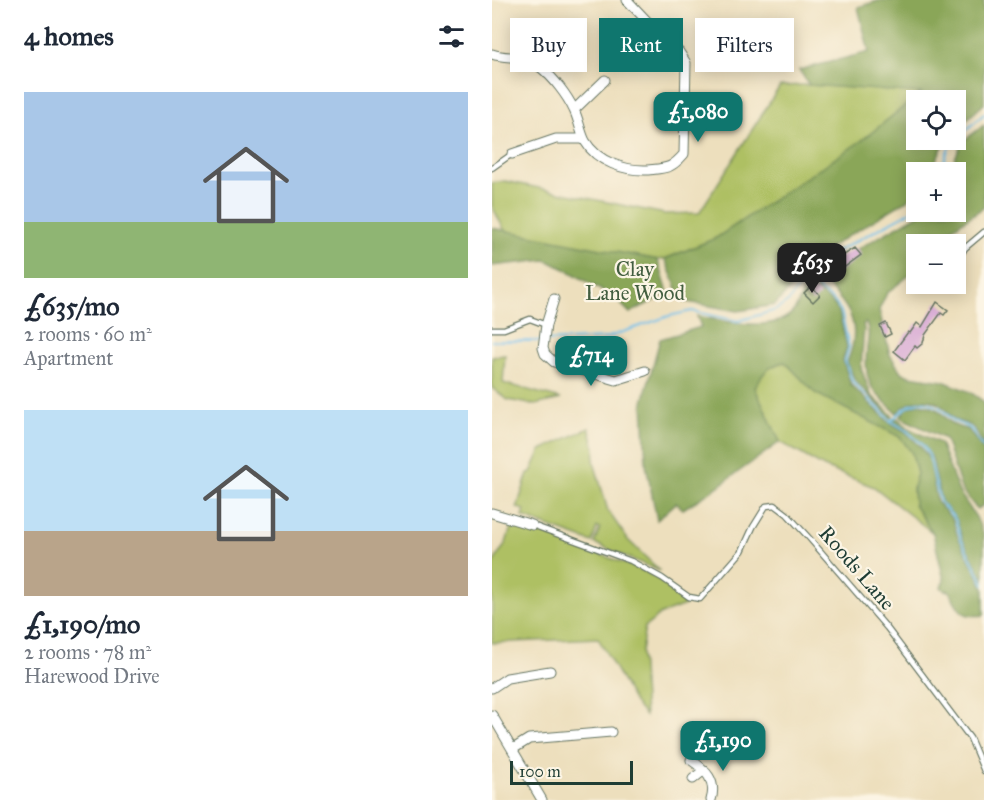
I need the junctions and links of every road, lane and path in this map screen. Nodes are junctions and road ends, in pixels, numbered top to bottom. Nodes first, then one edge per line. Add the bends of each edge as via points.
1 (627, 0) edge
2 (493, 58) edge
3 (604, 80) dead end
4 (686, 97) junction
5 (712, 102) dead end
6 (574, 110) junction
7 (584, 139) junction
8 (512, 154) joint
9 (492, 168) edge
10 (984, 232) edge
11 (966, 247) edge
12 (554, 299) dead end
13 (546, 325) junction
14 (492, 329) edge
15 (645, 371) dead end
16 (492, 513) edge
17 (532, 525) joint
18 (550, 671) dead end
19 (532, 674) junction
20 (533, 685) dead end
21 (492, 688) edge
22 (492, 715) edge
23 (605, 735) dead end
24 (513, 748) junction
25 (691, 760) dead end
26 (704, 770) junction
27 (984, 771) edge
28 (693, 779) dead end
29 (543, 800) edge
30 (711, 800) edge

1 - 4 street via 684,58
2 - 6 street via 525,58 541,68
3 - 6 street
4 - 5 street
4 - 7 street via 684,154 669,168 638,170 609,162 593,153
6 - 7 street
7 - 8 street via 556,139
8 - 9 lane
10 - 11 lane
12 - 13 street
13 - 14 lane via 530,319 504,329
13 - 15 street via 544,351 554,362 616,380
16 - 17 street
17 - 27 lane, Roods Lane via 631,561 689,597 700,599 742,551 766,506 775,505 887,628 970,738
18 - 19 street
19 - 20 street
19 - 21 street via 507,678
22 - 24 street
23 - 24 street via 529,739
24 - 29 street
25 - 26 street
26 - 28 street
26 - 30 street via 711,778

